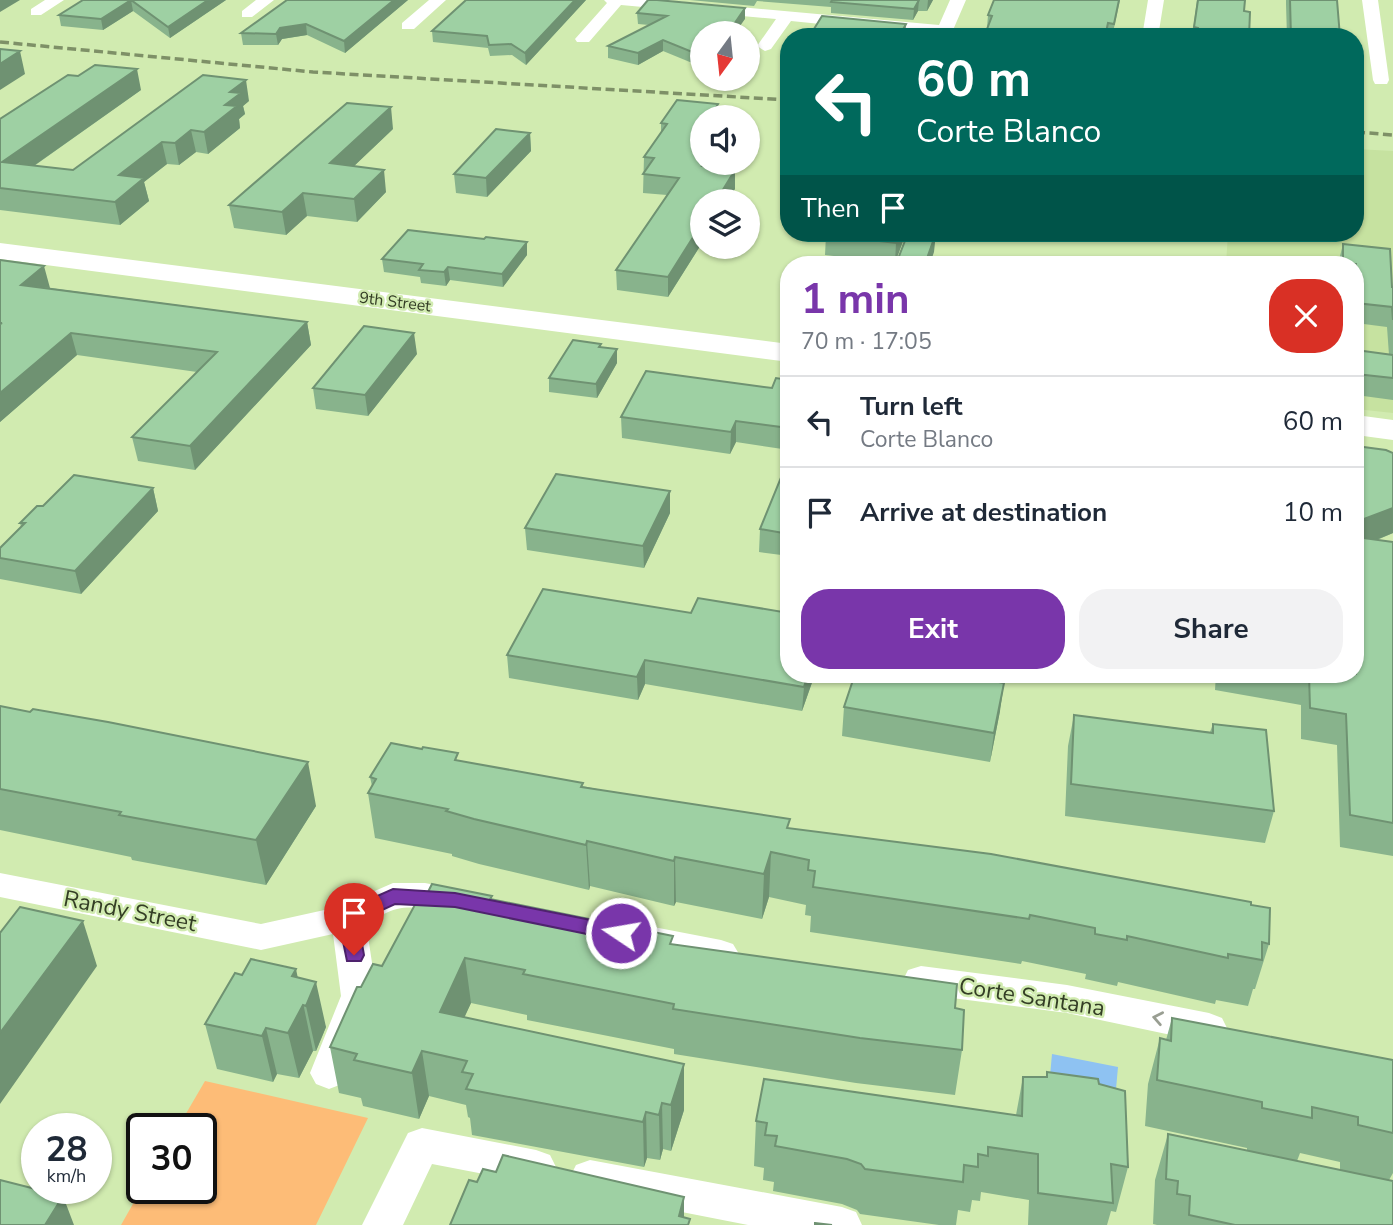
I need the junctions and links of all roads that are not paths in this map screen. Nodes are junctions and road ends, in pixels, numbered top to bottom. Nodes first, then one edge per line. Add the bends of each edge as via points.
1 (55, 0) edge
2 (266, 0) edge
3 (438, 0) edge
4 (615, 0) edge
5 (958, 0) edge
6 (1156, 0) edge
7 (1370, 0) edge
8 (36, 12) dead end
9 (247, 14) dead end
10 (788, 16) junction
11 (408, 26) dead end
12 (898, 28) edge
13 (946, 28) edge
14 (1151, 28) edge
15 (583, 39) dead end
16 (765, 47) dead end
17 (1381, 80) dead end
18 (0, 251) edge
19 (780, 352) edge
20 (1364, 426) edge
21 (1393, 430) edge
22 (0, 885) edge
23 (493, 908) edge
24 (348, 917) junction
25 (601, 929) edge
26 (748, 957) edge
27 (892, 976) edge
28 (1239, 1034) edge
29 (329, 1073) dead end
30 (382, 1225) edge
31 (842, 1225) edge

1 - 8 street
2 - 9 street
3 - 11 street
4 - 10 street
4 - 15 street
5 - 13 street
6 - 14 street
7 - 17 street
10 - 12 street
10 - 16 street
18 - 19 street, 9th Street
20 - 21 street
22 - 24 street, Randy Street via 277,935
23 - 24 street via 425,896 393,896
24 - 29 street via 359,996
25 - 26 street
28 -> 27 street, Corte Santana via 1068,999
30 - 31 street via 422,1145

